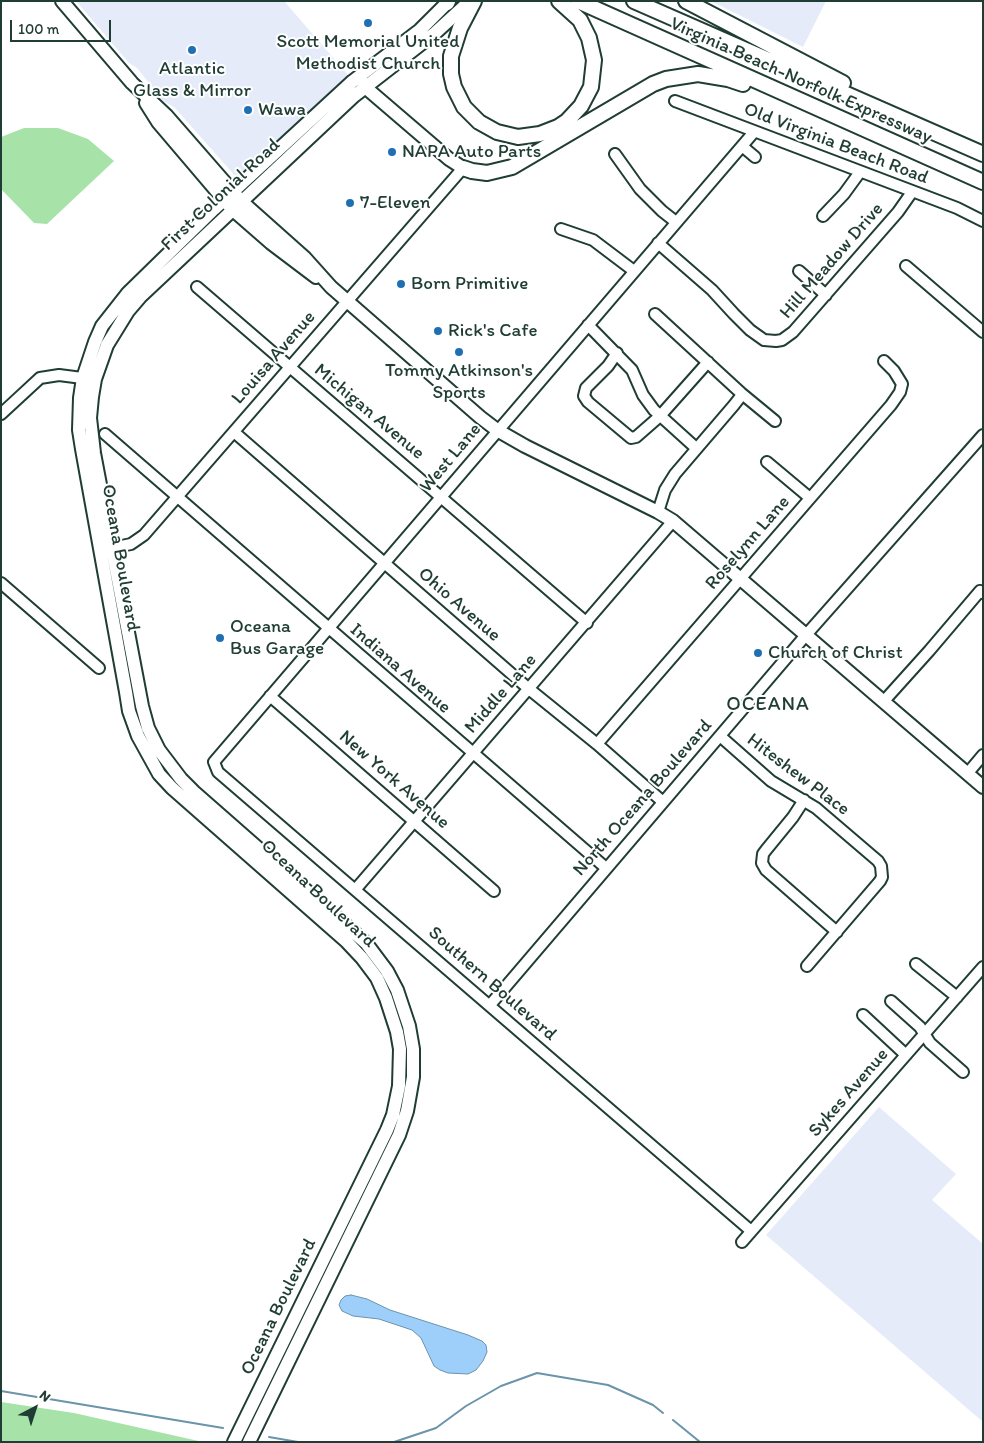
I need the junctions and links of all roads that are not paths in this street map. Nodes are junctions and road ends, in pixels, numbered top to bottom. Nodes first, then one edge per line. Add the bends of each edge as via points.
1 (62, 1) edge
2 (470, 1) edge
3 (474, 1) edge
4 (559, 1) edge
5 (578, 1) edge
6 (634, 1) edge
7 (686, 1) edge
8 (448, 2) edge
9 (362, 81) junction
10 (675, 101) dead end
11 (908, 120) junction
12 (844, 121) junction
13 (754, 132) junction
14 (742, 146) junction
15 (615, 154) dead end
16 (983, 154) edge
17 (754, 157) dead end
18 (463, 168) junction
19 (860, 172) junction
20 (983, 182) edge
21 (912, 192) junction
22 (233, 200) junction
23 (823, 216) dead end
24 (983, 221) edge
25 (676, 222) junction
26 (561, 229) dead end
27 (658, 243) junction
28 (906, 266) dead end
29 (634, 271) junction
30 (799, 271) dead end
31 (197, 287) dead end
32 (826, 295) junction
33 (348, 302) junction
34 (655, 314) dead end
35 (588, 325) junction
36 (983, 332) edge
37 (617, 354) junction
38 (884, 361) dead end
39 (708, 362) junction
40 (290, 368) junction
41 (89, 378) junction
42 (741, 393) junction
43 (1, 414) edge
44 (660, 416) junction
45 (774, 421) dead end
46 (497, 430) junction
47 (234, 432) junction
48 (105, 434) dead end
49 (983, 435) edge
50 (696, 448) junction
51 (767, 462) dead end
52 (177, 497) junction
53 (441, 497) junction
54 (810, 498) junction
55 (658, 512) junction
56 (673, 521) junction
57 (113, 548) junction
58 (99, 549) junction
59 (384, 563) junction
60 (741, 578) junction
61 (1, 583) edge
62 (981, 592) edge
63 (586, 623) junction
64 (328, 629) junction
65 (806, 635) junction
66 (99, 668) dead end
67 (529, 689) junction
68 (270, 696) junction
69 (884, 702) junction
70 (720, 736) junction
71 (597, 744) junction
72 (472, 754) junction
73 (983, 755) edge
74 (214, 762) joint
75 (967, 774) junction
76 (983, 787) edge
77 (804, 800) junction
78 (663, 802) junction
79 (415, 822) junction
80 (606, 868) junction
81 (355, 890) junction
82 (494, 891) dead end
83 (837, 932) junction
84 (916, 964) dead end
85 (807, 966) dead end
86 (983, 967) edge
87 (957, 997) junction
88 (891, 1001) dead end
89 (490, 1005) junction
90 (863, 1015) dead end
91 (924, 1033) junction
92 (406, 1049) junction
93 (906, 1055) junction
94 (963, 1072) dead end
95 (750, 1230) junction
96 (742, 1242) dead end
97 (330, 1261) junction
98 (234, 1442) edge
99 (249, 1442) edge

1 - 22 main road via 132,83 158,122
2 - 9 main road, First Colonial Road via 435,33
3 - 4 highway via 451,56 454,87 464,107 479,122 497,132 518,137 540,134 567,121 581,106 591,87 594,60 589,38 580,20
5 - 12 highway, Virginia Beach-Norfolk Expressway
6 - 11 highway, Virginia Beach-Norfolk Expressway
7 - 11 highway
8 - 9 main road, First Colonial Road
9 - 18 main road
9 - 22 main road, First Colonial Road
10 - 13 street, Old Virginia Beach Road
11 - 16 highway, Virginia Beach-Norfolk Expressway
12 - 18 highway via 728,79 689,74 654,84 507,169 487,173
12 - 20 highway, Virginia Beach-Norfolk Expressway
13 - 14 street, West Lane
13 - 19 street, Old Virginia Beach Road
14 - 17 street
14 - 25 street, West Lane
15 - 25 street via 640,190
18 - 33 street, Louisa Avenue
19 - 21 street, Old Virginia Beach Road
19 - 23 street
21 - 24 street, Old Virginia Beach Road
21 - 32 street, Hill Meadow Drive
22 - 33 main road via 299,266
22 - 41 main road, First Colonial Road via 141,279 116,306 95,342
25 - 27 street, West Lane
26 - 29 street via 602,245
27 - 29 street, West Lane
27 - 32 street, Hill Meadow Drive via 764,340 776,342 787,337
28 - 36 street
29 - 35 street, West Lane
30 - 32 street
31 - 40 street, Michigan Avenue
33 - 40 street, Louisa Avenue
33 - 46 main road
34 - 39 street
35 - 37 street
35 - 46 street, West Lane
37 - 44 street via 632,370 648,403
37 - 44 street via 586,388 586,400 631,438
38 - 54 street, Roselynn Lane via 900,379 900,392
39 - 42 street
39 - 44 street
40 - 47 street, Louisa Avenue
40 - 53 street, Michigan Avenue
41 - 43 street via 59,375 40,378
41 - 57 main road, Oceana Boulevard via 91,434
41 - 58 main road, Oceana Boulevard via 80,398 79,430
42 - 45 street
42 - 50 street
44 - 50 street
46 - 53 street, West Lane
46 - 55 main road
47 - 52 street, Louisa Avenue
47 - 59 street, Ohio Avenue
48 - 52 street, Indiana Avenue
49 - 65 street, North Oceana Boulevard
50 - 55 street via 669,484
51 - 54 street
52 - 57 street, Louisa Avenue via 144,535 131,544
52 - 64 street, Indiana Avenue
53 - 59 street, West Lane
53 - 63 street, Michigan Avenue
54 - 60 street, Roselynn Lane
55 - 56 main road
56 - 60 main road
56 - 63 street, Middle Lane
57 - 58 street, Louisa Avenue
57 - 92 main road, Oceana Boulevard via 142,706 159,750 194,792 366,943 397,990 409,1026
58 - 92 main road, Oceana Boulevard via 130,711 138,736 159,774 185,801 362,958 386,998
59 - 64 street, West Lane
59 - 67 street, Ohio Avenue
60 - 65 main road
60 - 71 street, Roselynn Lane
61 - 66 street
62 - 69 street
63 - 67 street, Middle Lane
64 - 68 street, West Lane
64 - 72 street, Indiana Avenue
65 - 69 main road
65 - 70 street, North Oceana Boulevard
67 - 71 street, Ohio Avenue
67 - 72 street, Middle Lane
68 - 74 street, West Lane
68 - 79 street, New York Avenue
69 - 75 main road
70 - 77 street, Hiteshew Place via 771,781
70 - 78 street, North Oceana Boulevard
71 - 78 street, Ohio Avenue
72 - 79 street, Middle Lane
72 - 80 street, Indiana Avenue
73 - 75 street
74 - 81 street, Southern Boulevard via 218,772
75 - 76 main road
77 - 83 street via 763,854 762,863
77 - 83 street, Hiteshew Place via 881,866 880,881
78 - 80 street, North Oceana Boulevard
79 - 81 street, Middle Lane
79 - 82 street, New York Avenue
80 - 89 street, North Oceana Boulevard
81 - 89 street, Southern Boulevard
83 - 85 street
84 - 87 street
86 - 87 street, Sykes Avenue
87 - 91 street, Sykes Avenue
88 - 91 street
89 - 95 street, Southern Boulevard
90 - 93 street
91 - 93 street, Sykes Avenue
91 - 94 street via 930,1043
92 - 97 main road, Oceana Boulevard via 390,1123
92 - 97 main road, Oceana Boulevard via 413,1077 400,1135
93 - 95 street, Sykes Avenue
95 - 96 street, Sykes Avenue
97 - 98 main road, Oceana Boulevard
97 - 99 main road, Oceana Boulevard

